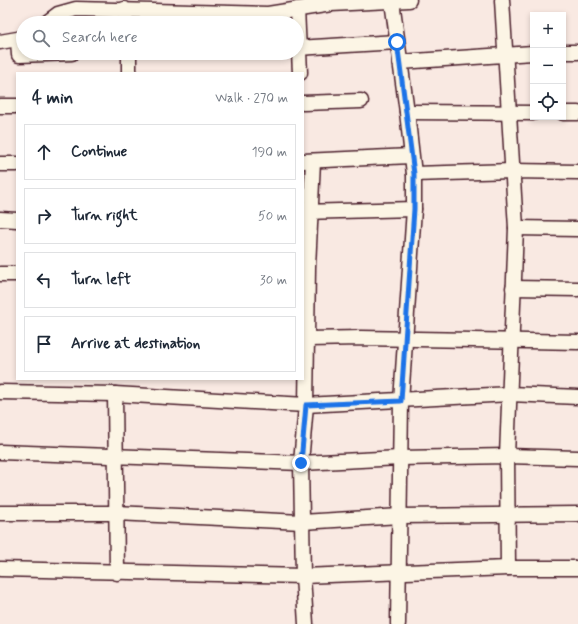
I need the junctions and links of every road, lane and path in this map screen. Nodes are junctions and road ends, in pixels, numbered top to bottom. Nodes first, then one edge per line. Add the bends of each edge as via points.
1 (409, 0) edge
2 (502, 0) edge
3 (356, 1) edge
4 (392, 1) junction
5 (297, 9) junction
6 (55, 16) edge
7 (125, 16) edge
8 (297, 16) edge
9 (16, 40) edge
10 (0, 42) edge
11 (397, 42) junction
12 (304, 48) edge
13 (566, 52) edge
14 (578, 52) edge
15 (530, 53) edge
16 (506, 55) junction
17 (129, 60) edge
18 (299, 60) edge
19 (400, 62) junction
20 (129, 72) edge
21 (300, 72) edge
22 (361, 101) dead end
23 (304, 104) edge
24 (0, 106) edge
25 (16, 106) edge
26 (407, 112) junction
27 (566, 112) edge
28 (578, 112) edge
29 (510, 113) junction
30 (530, 113) edge
31 (411, 156) junction
32 (308, 161) edge
33 (0, 164) edge
34 (16, 164) edge
35 (512, 171) junction
36 (578, 172) edge
37 (414, 174) junction
38 (414, 209) junction
39 (307, 212) edge
40 (0, 219) edge
41 (16, 220) edge
42 (516, 228) junction
43 (578, 229) edge
44 (0, 274) edge
45 (16, 274) edge
46 (513, 288) junction
47 (578, 289) edge
48 (406, 339) junction
49 (308, 340) junction
50 (512, 340) junction
51 (578, 342) edge
52 (0, 392) edge
53 (115, 394) junction
54 (510, 394) junction
55 (578, 396) edge
56 (401, 401) junction
57 (306, 405) junction
58 (0, 452) edge
59 (116, 456) junction
60 (507, 456) junction
61 (400, 458) junction
62 (578, 458) edge
63 (301, 463) junction
64 (0, 513) edge
65 (116, 513) junction
66 (578, 514) edge
67 (508, 515) junction
68 (400, 516) junction
69 (302, 522) junction
70 (508, 568) junction
71 (578, 568) edge
72 (0, 569) edge
73 (118, 572) junction
74 (397, 572) junction
75 (303, 576) junction
76 (306, 624) edge
77 (398, 624) edge

1 - 4 street
2 - 16 street
3 - 4 street
3 - 5 street
4 - 11 street
5 - 7 street via 268,14 158,12
5 - 8 street
6 - 7 street via 76,9
9 - 10 street
11 - 12 street
11 - 19 street
13 - 14 street
15 - 16 street
16 - 19 street
16 - 29 street
17 - 20 street
18 - 21 street
19 - 26 street
22 - 23 street
24 - 25 street
26 - 29 street
26 - 31 street
27 - 28 street
29 - 30 street
29 - 35 street
31 - 32 street
31 - 37 street
32 - 39 street
33 - 34 street
35 - 36 street
35 - 37 street
35 - 42 street
37 - 38 street
38 - 39 street
38 - 48 street
39 - 49 street
40 - 41 street
42 - 43 street
42 - 46 street
44 - 45 street
46 - 47 street
46 - 50 street
48 - 49 street
48 - 50 street
48 - 56 street
49 - 57 street
50 - 51 street
50 - 54 street
52 - 53 street
53 - 57 street
53 - 59 street
54 - 55 street
54 - 56 street
54 - 60 street
56 - 57 street
56 - 61 street
57 - 63 street
58 - 59 street
59 - 63 street
59 - 65 street
60 - 61 street
60 - 62 street
60 - 67 street
61 - 63 street
61 - 68 street
63 - 69 street
64 - 65 street
65 - 69 street
65 - 73 street
66 - 67 street
67 - 68 street
67 - 70 street
68 - 69 street
68 - 74 street
69 - 75 street
70 - 71 street
70 - 74 street
72 - 73 street
73 - 75 street
74 - 75 street
74 - 77 street
75 - 76 street

